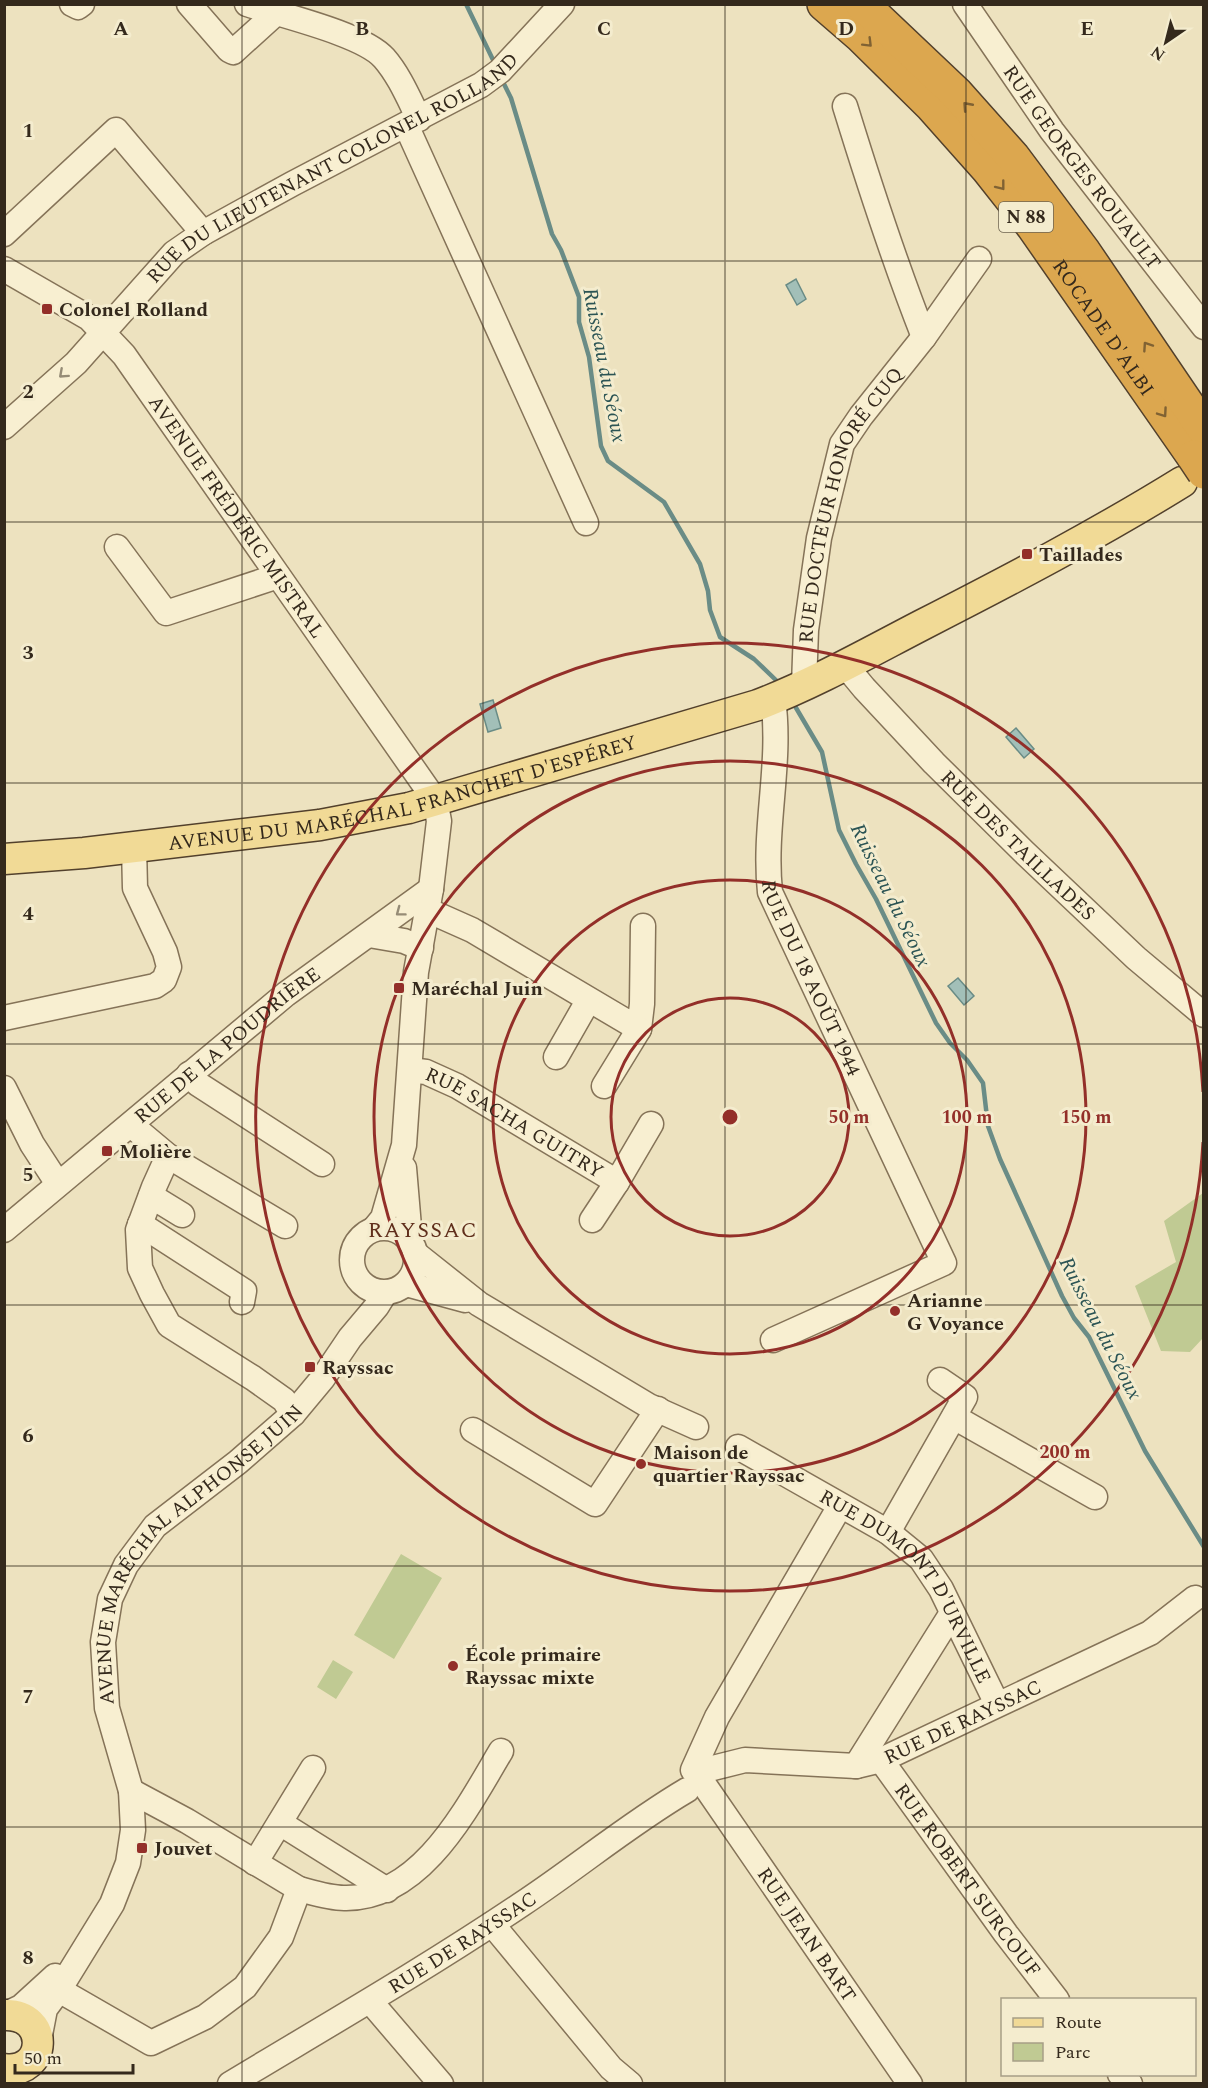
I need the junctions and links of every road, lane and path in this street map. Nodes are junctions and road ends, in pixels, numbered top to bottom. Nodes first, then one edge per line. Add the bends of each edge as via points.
1 (72, 4) edge
2 (82, 4) edge
3 (189, 4) edge
4 (562, 4) edge
5 (824, 4) edge
6 (862, 4) edge
7 (966, 4) edge
8 (265, 8) edge
9 (845, 106) dead end
10 (413, 122) junction
11 (203, 233) junction
12 (4, 234) edge
13 (979, 259) dead end
14 (4, 269) edge
15 (1203, 327) edge
16 (104, 332) junction
17 (924, 337) junction
18 (4, 427) edge
19 (1196, 460) edge
20 (586, 523) dead end
21 (117, 547) dead end
22 (278, 576) junction
23 (845, 665) junction
24 (788, 692) junction
25 (435, 800) junction
26 (134, 847) junction
27 (4, 859) edge
28 (429, 900) junction
29 (643, 926) dead end
30 (369, 935) junction
31 (421, 948) junction
32 (588, 1001) junction
33 (1203, 1015) edge
34 (4, 1018) edge
35 (639, 1029) junction
36 (556, 1057) dead end
37 (410, 1070) junction
38 (189, 1074) junction
39 (604, 1086) dead end
40 (4, 1088) edge
41 (651, 1124) dead end
42 (131, 1125) junction
43 (403, 1150) junction
44 (168, 1156) junction
45 (322, 1164) dead end
46 (617, 1182) junction
47 (58, 1184) junction
48 (151, 1196) junction
49 (182, 1215) dead end
50 (592, 1220) dead end
51 (140, 1224) junction
52 (285, 1226) dead end
53 (374, 1229) junction
54 (4, 1230) edge
55 (412, 1246) junction
56 (358, 1280) junction
57 (396, 1288) junction
58 (242, 1302) dead end
59 (479, 1304) junction
60 (350, 1338) junction
61 (773, 1340) dead end
62 (940, 1380) dead end
63 (658, 1409) junction
64 (293, 1414) junction
65 (954, 1417) junction
66 (696, 1427) dead end
67 (473, 1430) dead end
68 (738, 1447) dead end
69 (1095, 1497) dead end
70 (840, 1506) junction
71 (888, 1532) junction
72 (1195, 1598) dead end
73 (952, 1613) junction
74 (996, 1704) junction
75 (501, 1751) dead end
76 (881, 1760) junction
77 (856, 1766) junction
78 (313, 1768) dead end
79 (698, 1779) junction
80 (131, 1791) junction
81 (280, 1823) junction
82 (255, 1863) junction
83 (299, 1889) junction
84 (387, 1890) junction
85 (492, 1924) junction
86 (80, 1955) junction
87 (59, 1990) junction
88 (1055, 1998) edge
89 (370, 2001) junction
90 (4, 2015) edge
91 (26, 2068) edge
92 (230, 2084) edge
93 (441, 2084) edge
94 (630, 2084) edge
95 (910, 2084) edge

1 - 2 street
3 - 8 street via 233,52
4 - 10 street, RUE DU LIEUTENANT COLONEL ROLLAND via 498,74
5 -> 19 highway, ROCADE D'ALBI / N 88 via 932,106 988,169 1033,226
19 -> 6 highway, ROCADE D'ALBI / N 88 via 1084,252 1013,157 956,93
7 - 15 street, RUE GEORGES ROUAULT via 1057,138
8 - 10 street via 370,46 385,59
9 - 17 street
10 - 11 street, RUE DU LIEUTENANT COLONEL ROLLAND
10 - 20 street
11 - 12 street via 116,130
11 - 16 street, RUE DU LIEUTENANT COLONEL ROLLAND via 174,253
13 - 17 street, RUE DOCTEUR HONORÉ CUQ
14 - 16 street, AVENUE FRÉDÉRIC MISTRAL via 89,318
16 -> 18 street, RUE DU LIEUTENANT COLONEL ROLLAND via 76,363
16 - 22 street, AVENUE FRÉDÉRIC MISTRAL
17 - 24 street, RUE DOCTEUR HONORÉ CUQ via 842,444 819,538 806,630
19 - 23 main road, AVENUE DU MARÉCHAL FRANCHET D'ESPÉREY via 1130,514
21 - 22 street via 166,613
22 - 25 street, AVENUE FRÉDÉRIC MISTRAL
23 - 24 main road, AVENUE DU MARÉCHAL FRANCHET D'ESPÉREY
23 - 33 street, RUE DES TAILLADES via 934,763 1024,852
24 - 25 main road, AVENUE DU MARÉCHAL FRANCHET D'ESPÉREY
24 - 61 street, RUE DU 18 AOÛT 1944 via 774,758 770,892 944,1263
25 - 26 main road, AVENUE DU MARÉCHAL FRANCHET D'ESPÉREY via 320,825
25 - 28 street via 439,821
26 - 27 main road, AVENUE DU MARÉCHAL FRANCHET D'ESPÉREY
26 - 34 street via 135,888 165,951 168,967 164,980 155,986
28 -> 30 street, RUE DE LA POUDRIÈRE
28 - 31 street
28 - 32 street
29 - 35 street
30 - 31 street
30 - 38 street, RUE DE LA POUDRIÈRE via 286,994
31 - 37 street
32 - 35 street
32 - 36 street
35 - 39 street
37 - 43 street
37 - 46 street, RUE SACHA GUITRY via 426,1072 457,1086
38 - 42 street, RUE DE LA POUDRIÈRE
38 - 45 street via 198,1084
40 - 47 street
41 - 46 street, RUE SACHA GUITRY
42 - 44 street
42 - 47 street, RUE DE LA POUDRIÈRE
43 - 53 street via 383,1218
43 - 55 street
44 - 48 street
44 - 52 street
46 - 50 street, RUE SACHA GUITRY
47 - 54 street, RUE DE LA POUDRIÈRE
48 - 49 street
48 - 51 street
51 - 58 street via 244,1291
51 - 64 street via 140,1268 169,1325 284,1400
53 - 55 street via 392,1229
53 - 56 street via 357,1241 353,1250 351,1260
55 - 57 street via 415,1270
55 - 59 street
56 - 57 street via 375,1291
56 - 60 street, AVENUE MARÉCHAL ALPHONSE JUIN
57 - 59 street via 450,1294
57 - 60 street, AVENUE MARÉCHAL ALPHONSE JUIN
59 - 63 street
60 - 64 street, AVENUE MARÉCHAL ALPHONSE JUIN
62 - 65 street via 965,1397
63 - 66 street
63 - 67 street via 595,1504
64 - 80 street, AVENUE MARÉCHAL ALPHONSE JUIN via 155,1526 126,1565 110,1599 103,1642 107,1708
65 - 69 street
65 - 71 street
68 - 70 street, RUE DUMONT D'URVILLE
70 - 71 street, RUE DUMONT D'URVILLE
70 - 79 street via 717,1717
71 - 73 street, RUE DUMONT D'URVILLE via 921,1559
72 - 74 street, RUE DE RAYSSAC via 1150,1633
73 - 74 street, RUE DUMONT D'URVILLE
73 - 77 street
74 - 76 street, RUE DE RAYSSAC
75 - 84 street via 468,1807 429,1858 407,1879
76 - 77 street, RUE DE RAYSSAC
76 - 88 street, RUE ROBERT SURCOUF
77 - 79 street, RUE DE RAYSSAC via 745,1760
78 - 81 street
79 - 85 street, RUE DE RAYSSAC
79 - 95 street, RUE JEAN BART
80 - 82 street
80 - 86 street, AVENUE MARÉCHAL ALPHONSE JUIN via 133,1830 128,1863 112,1904
81 - 82 street
81 - 84 street
82 - 83 street
83 - 84 street via 345,1898
83 - 87 street via 281,1936 245,1987 205,2017 151,2043
85 - 89 street, RUE DE RAYSSAC
85 - 94 street via 611,2068
86 - 87 street, AVENUE MARÉCHAL ALPHONSE JUIN
86 - 90 street, AVENUE MARÉCHAL ALPHONSE JUIN via 21,2007
87 - 91 street, AVENUE MARÉCHAL ALPHONSE JUIN via 45,2009
89 - 92 street, RUE DE RAYSSAC
89 - 93 street
90 - 91 main road via 23,2017 36,2031

